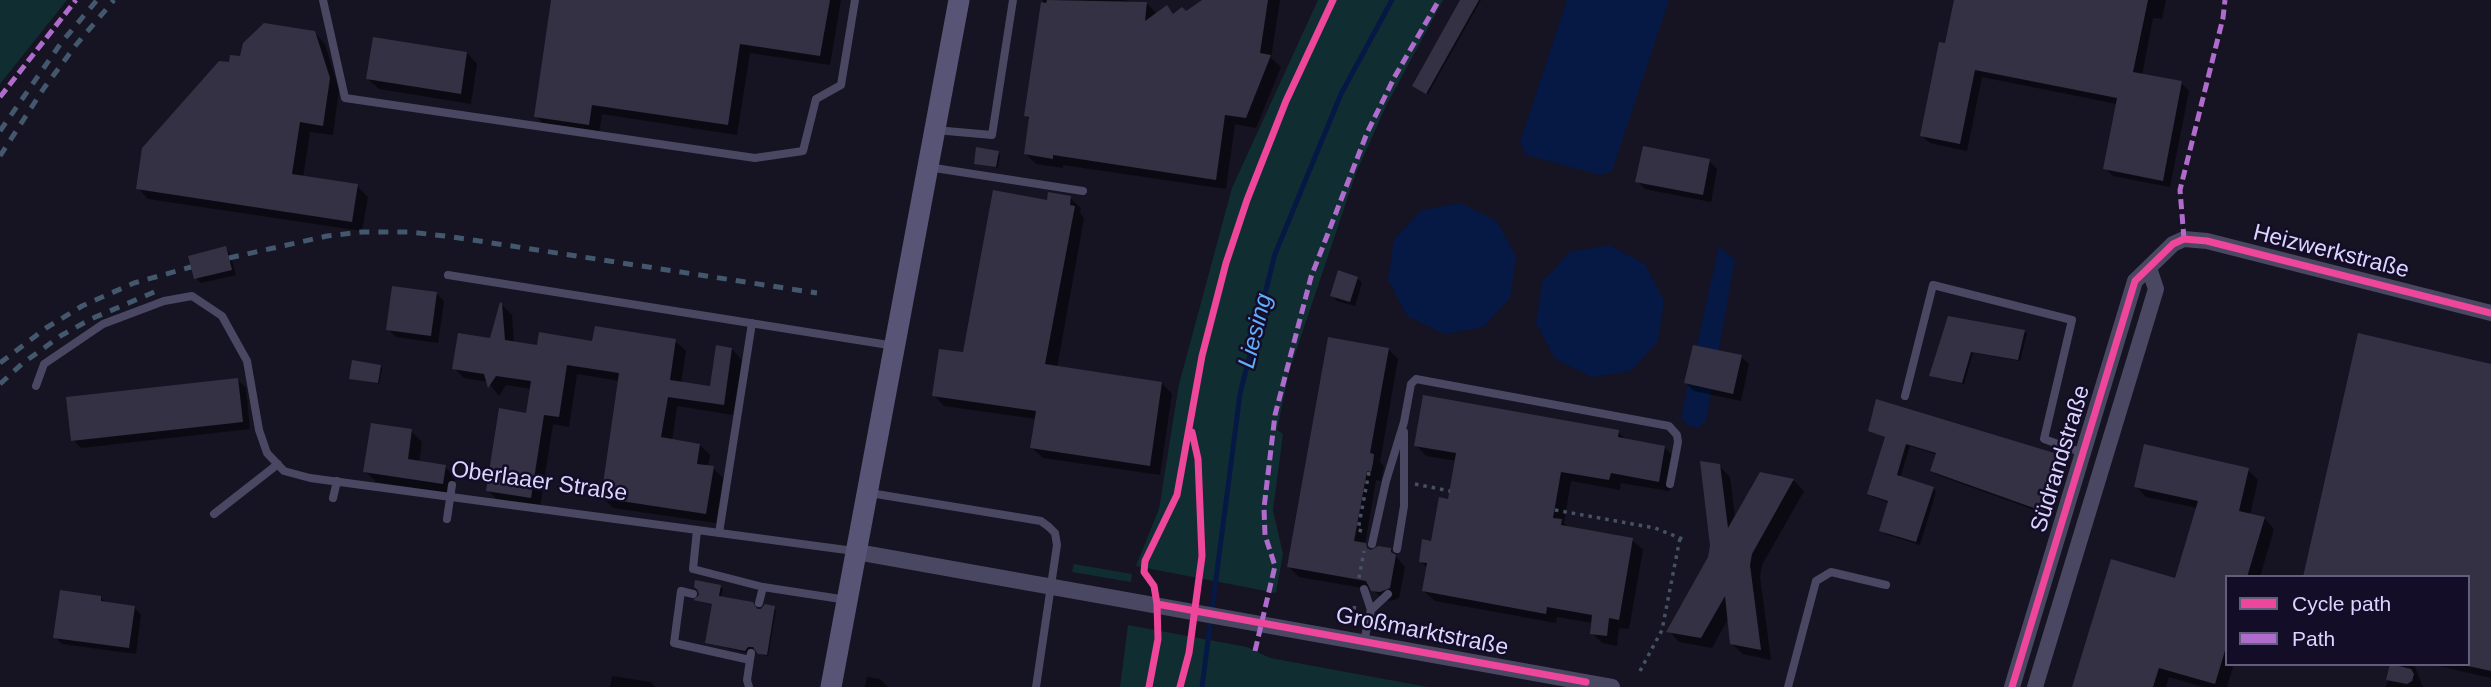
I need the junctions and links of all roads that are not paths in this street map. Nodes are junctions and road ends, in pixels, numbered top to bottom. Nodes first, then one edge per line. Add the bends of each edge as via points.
1 (323, 0) edge
2 (855, 0) edge
3 (959, 0) edge
4 (1013, 0) edge
5 (935, 130) junction
6 (928, 167) junction
7 (1083, 191) dead end
8 (2163, 251) joint
9 (2149, 268) junction
10 (448, 275) dead end
11 (2491, 313) edge
12 (752, 324) junction
13 (895, 346) junction
14 (36, 386) dead end
15 (1905, 396) dead end
16 (1404, 422) junction
17 (2083, 453) junction
18 (278, 464) junction
19 (337, 481) junction
20 (1670, 484) dead end
21 (452, 485) dead end
22 (867, 492) junction
23 (451, 497) junction
24 (333, 498) dead end
25 (214, 514) dead end
26 (447, 519) dead end
27 (696, 530) junction
28 (719, 533) junction
29 (1372, 544) dead end
30 (1397, 549) dead end
31 (856, 552) junction
32 (1886, 585) dead end
33 (1052, 586) junction
34 (763, 587) junction
35 (1364, 589) dead end
36 (693, 594) dead end
37 (1388, 594) dead end
38 (847, 600) junction
39 (759, 603) dead end
40 (1371, 610) junction
41 (1364, 641) junction
42 (1585, 685) edge
43 (749, 687) edge
44 (831, 687) edge
45 (1036, 687) edge
46 (1612, 687) edge
47 (1788, 687) edge
48 (2012, 687) edge
49 (2035, 687) edge

1 - 2 lane via 345,98 755,158 803,151 816,99 841,85
3 - 5 main road
4 - 5 lane via 992,135
5 - 6 main road
6 - 7 lane
6 - 13 main road
8 - 9 street, Südrandstraße
8 - 11 street, Heizwerkstraße via 2184,239 2207,241
9 - 17 street, Südrandstraße via 2135,281
9 - 49 street, Südrandstraße via 2157,289
10 - 12 lane
12 - 13 lane
12 - 28 lane
13 - 22 main road
14 - 18 lane via 44,365 103,324 164,301 192,296 222,316 241,349 267,453
15 - 17 lane via 1933,285 2072,320 2044,439
16 - 20 lane via 1410,384 1421,379 1669,426 1678,435
16 - 29 lane
16 - 30 lane via 1404,506
17 - 48 street, Südrandstraße
18 - 19 lane, Oberlaaer Straße via 284,471
18 - 25 lane
19 - 23 lane, Oberlaaer Straße
19 - 24 lane
21 - 23 lane
22 - 31 main road
22 - 33 lane via 1041,521 1057,540
23 - 26 lane
23 - 27 lane, Oberlaaer Straße
27 - 28 lane, Oberlaaer Straße
27 - 34 lane via 693,569
28 - 31 lane, Oberlaaer Straße
31 - 33 street
31 - 38 main road
32 - 47 lane via 1830,572 1816,581
33 - 41 street, Großmarktstraße
33 - 45 lane
34 - 38 lane
34 - 39 lane
35 - 40 lane
36 - 43 lane via 681,591 674,643 751,656
37 - 40 lane
38 - 44 main road
40 - 41 lane
41 - 42 street, Großmarktstraße
42 - 46 street, Großmarktstraße

